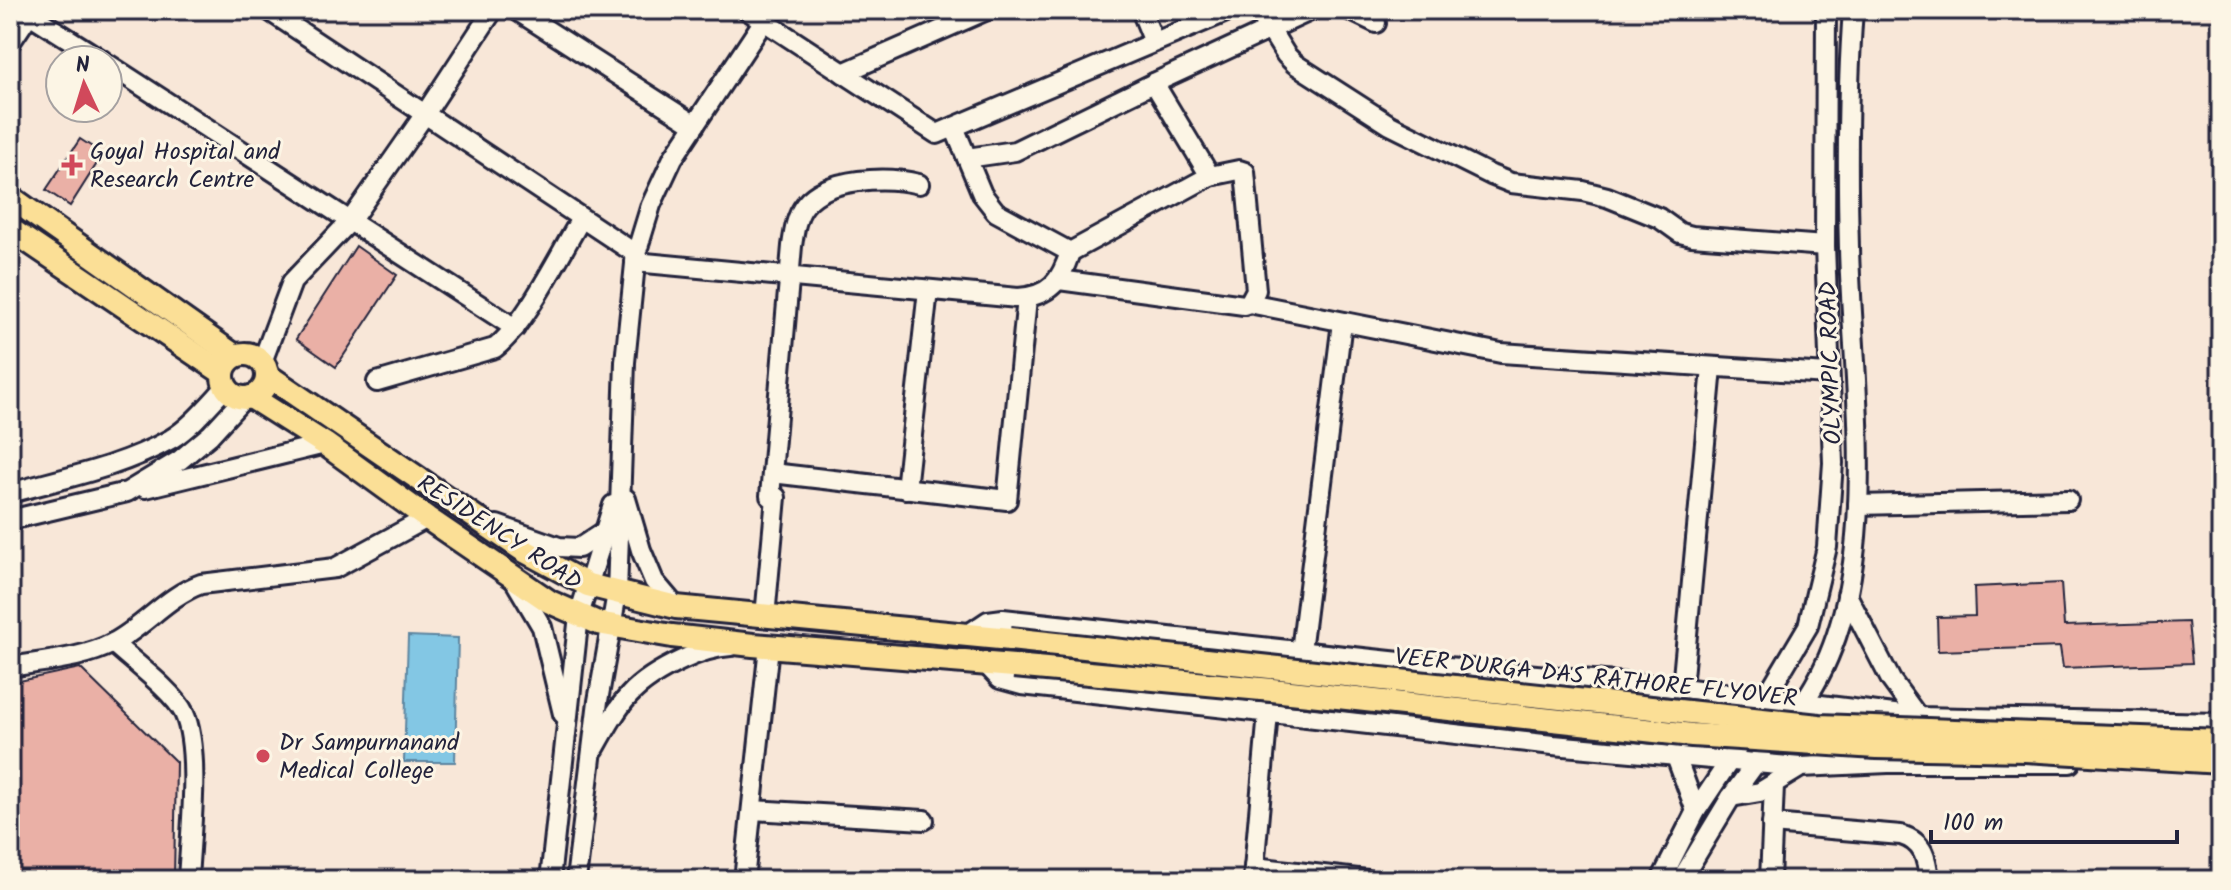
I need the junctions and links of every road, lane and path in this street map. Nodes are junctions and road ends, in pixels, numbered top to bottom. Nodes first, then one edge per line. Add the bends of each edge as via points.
1 (268, 10) edge
2 (493, 10) edge
3 (516, 10) edge
4 (747, 10) edge
5 (987, 10) edge
6 (1141, 10) edge
7 (1231, 10) edge
8 (1258, 10) edge
9 (1312, 10) edge
10 (1349, 10) edge
11 (1826, 10) edge
12 (1853, 10) edge
13 (28, 11) edge
14 (768, 16) edge
15 (1376, 23) dead end
16 (1270, 30) junction
17 (1154, 42) junction
18 (10, 43) edge
19 (78, 44) edge
20 (843, 73) junction
21 (124, 74) edge
22 (1154, 83) junction
23 (425, 114) junction
24 (695, 125) junction
25 (954, 127) junction
26 (967, 158) junction
27 (1210, 176) junction
28 (919, 184) dead end
29 (10, 197) edge
30 (581, 219) junction
31 (351, 220) junction
32 (10, 229) edge
33 (1825, 246) junction
34 (1070, 252) junction
35 (636, 258) junction
36 (789, 277) junction
37 (1059, 280) junction
38 (928, 290) junction
39 (1027, 298) junction
40 (1249, 303) junction
41 (1342, 322) junction
42 (515, 328) junction
43 (264, 368) junction
44 (1712, 368) junction
45 (1828, 374) junction
46 (236, 382) junction
47 (377, 382) dead end
48 (325, 444) junction
49 (772, 473) junction
50 (620, 481) junction
51 (906, 489) junction
52 (127, 492) junction
53 (10, 493) edge
54 (2068, 500) dead end
55 (1858, 505) junction
56 (476, 517) junction
57 (427, 518) junction
58 (10, 520) edge
59 (605, 531) junction
60 (509, 571) junction
61 (588, 585) junction
62 (617, 593) junction
63 (1847, 595) junction
64 (676, 607) junction
65 (579, 615) junction
66 (765, 617) junction
67 (613, 626) junction
68 (967, 635) junction
69 (113, 643) junction
70 (761, 646) junction
71 (1301, 651) junction
72 (985, 663) junction
73 (10, 667) edge
74 (1682, 688) junction
75 (1765, 698) junction
76 (1803, 704) junction
77 (1268, 713) junction
78 (1918, 717) junction
79 (2221, 723) edge
80 (567, 732) junction
81 (2221, 741) edge
82 (1675, 754) junction
83 (591, 755) junction
84 (1732, 760) junction
85 (1757, 762) junction
86 (2221, 762) edge
87 (1909, 764) junction
88 (1801, 767) junction
89 (2221, 771) edge
90 (1774, 785) junction
91 (1731, 797) junction
92 (752, 810) junction
93 (1696, 811) junction
94 (924, 820) dead end
95 (1772, 824) junction
96 (1253, 873) edge
97 (188, 880) edge
98 (550, 880) edge
99 (576, 880) edge
100 (744, 880) edge
101 (1367, 880) edge
102 (1661, 880) edge
103 (1681, 880) edge
104 (1770, 880) edge
105 (1929, 880) edge

1 - 23 street
2 - 23 street
3 - 24 street
4 - 14 street
5 - 20 street
6 - 17 street
7 - 17 street
8 - 16 street
9 - 16 street
10 - 15 street
11 - 33 street, OLYMPIC ROAD
12 - 55 street, OLYMPIC ROAD via 1849,246
13 - 18 street
13 - 19 street
14 - 20 street
14 - 24 street
16 - 22 street
16 - 33 street via 1295,64 1373,115 1511,183 1607,197 1692,236
17 - 25 street
20 - 25 street via 937,134
21 - 31 street
22 - 26 street via 1015,151
22 - 27 street
23 - 30 street
23 - 31 street
24 - 35 street via 651,205
25 - 26 street
26 - 34 street via 996,212
27 - 34 street
27 - 40 street via 1245,172 1256,290
28 - 36 street via 874,179 848,183 808,201 797,222
29 - 46 main road, RESIDENCY ROAD
30 - 35 street
30 - 42 street
31 - 42 street
31 - 43 street via 292,282
32 - 46 main road, RESIDENCY ROAD
33 - 45 street, OLYMPIC ROAD
34 - 37 street
35 - 36 street
35 - 50 street
36 - 38 street
36 - 49 street
37 - 39 street
37 - 40 street
38 - 39 street
38 - 51 street
39 - 51 street via 1007,500
40 - 41 street
41 - 44 street via 1501,353
41 - 71 street
42 - 47 street via 495,348
43 - 46 main road via 263,389
43 - 46 main road via 249,354
43 - 56 main road, RESIDENCY ROAD
44 - 45 street
44 - 74 street
45 - 75 street, OLYMPIC ROAD via 1833,463 1827,547 1808,626
46 - 48 main road, RESIDENCY ROAD
46 - 52 street via 210,435
46 - 53 street via 171,438 108,466
48 - 52 street
48 - 57 main road, RESIDENCY ROAD
49 - 51 street
49 - 66 street via 770,496 776,497
50 - 59 street
50 - 62 street
50 - 64 street via 654,581
52 - 58 street
54 - 55 street
55 - 63 street, OLYMPIC ROAD
56 - 59 street via 559,547 579,548
56 - 61 main road, RESIDENCY ROAD
57 - 60 main road, RESIDENCY ROAD
57 - 69 street via 335,568 201,584 182,591
59 - 61 street
60 - 65 main road, RESIDENCY ROAD via 550,602
60 - 80 street via 542,627
61 - 62 main road, RESIDENCY ROAD
61 - 65 street
62 - 64 main road, RESIDENCY ROAD
62 - 67 street
63 - 76 street, OLYMPIC ROAD via 1819,677
63 - 78 street via 1891,680
64 - 66 main road, RESIDENCY ROAD
65 - 67 main road, RESIDENCY ROAD
65 - 80 street
66 - 68 main road, RESIDENCY ROAD
67 - 70 main road, RESIDENCY ROAD
67 - 83 street
68 - 71 street via 988,621 1003,619
68 - 81 main road, VEER DURGA DAS RATHORE FLYOVER, bridge via 1819,726
69 - 73 street
69 - 97 street via 172,698 190,734
70 - 72 main road, RESIDENCY ROAD
70 - 83 street via 722,647 650,675 613,715
70 - 92 street
71 - 74 street
72 - 77 street via 1000,679 1022,685
72 - 86 main road, VEER DURGA DAS RATHORE FLYOVER, bridge via 1692,735
74 - 75 street
75 - 76 street
75 - 84 street, OLYMPIC ROAD
76 - 78 street
76 - 85 street, OLYMPIC ROAD
77 - 82 street
77 - 96 street
78 - 79 street
78 - 87 street
80 - 98 street
82 - 84 street
82 - 93 street
83 - 99 street
84 - 85 street
84 - 93 street, OLYMPIC ROAD
85 - 88 street
85 - 91 street, OLYMPIC ROAD
87 - 88 street
87 - 89 street via 2059,762
88 - 90 street
90 - 91 street
90 - 95 street
91 - 103 street, OLYMPIC ROAD
92 - 94 street
92 - 100 street
93 - 102 street, OLYMPIC ROAD
95 - 104 street
95 - 105 street via 1912,838 1921,846
96 - 101 street

